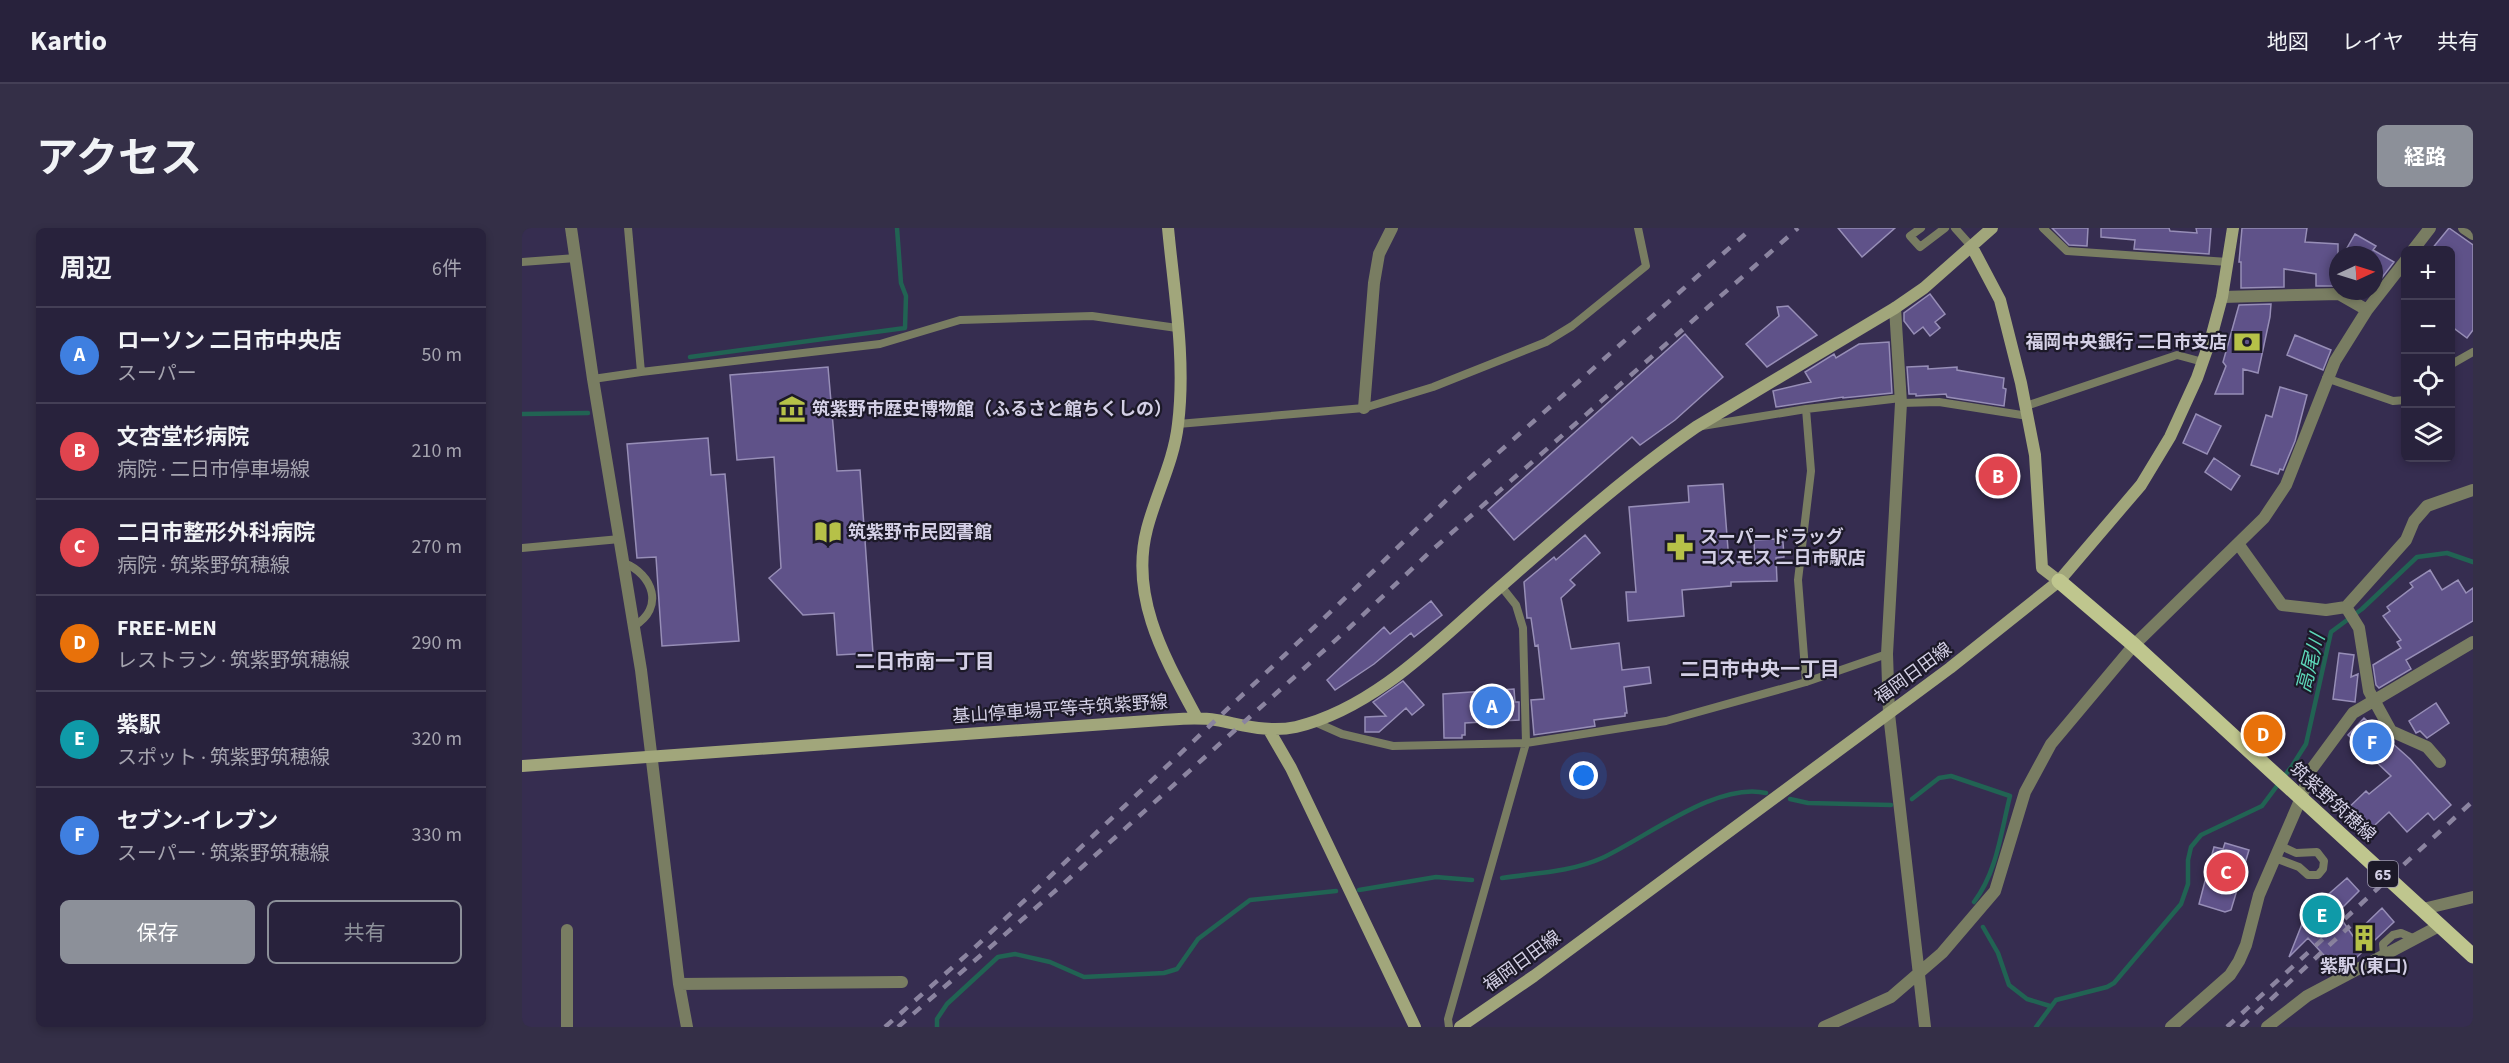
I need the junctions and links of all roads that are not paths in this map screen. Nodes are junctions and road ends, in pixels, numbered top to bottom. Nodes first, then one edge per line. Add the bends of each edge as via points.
1 (571, 228) edge
2 (628, 228) edge
3 (1168, 228) edge
4 (1392, 228) edge
5 (1638, 228) edge
6 (1921, 228) edge
7 (1945, 228) edge
8 (1956, 228) edge
9 (1992, 228) edge
10 (2043, 228) edge
11 (2233, 228) edge
12 (2430, 228) edge
13 (2464, 228) edge
14 (2473, 234) edge
15 (2416, 246) edge
16 (1972, 247) junction
17 (576, 258) junction
18 (522, 262) edge
19 (2228, 262) junction
20 (2401, 266) edge
21 (2222, 297) junction
22 (1895, 308) junction
23 (2367, 310) junction
24 (1177, 328) junction
25 (2473, 352) edge
26 (2203, 362) junction
27 (2455, 363) edge
28 (641, 372) junction
29 (2326, 378) junction
30 (593, 380) junction
31 (2401, 400) edge
32 (1901, 401) junction
33 (1364, 408) junction
34 (1806, 409) junction
35 (2027, 411) junction
36 (1178, 424) junction
37 (1696, 427) junction
38 (2473, 490) edge
39 (620, 539) junction
40 (2239, 545) junction
41 (522, 548) edge
42 (624, 563) junction
43 (2059, 581) junction
44 (1501, 586) junction
45 (2348, 610) junction
46 (634, 626) junction
47 (2473, 642) edge
48 (2134, 645) junction
49 (1887, 654) junction
50 (1806, 682) junction
51 (2373, 699) junction
52 (1889, 714) junction
53 (1197, 718) junction
54 (1315, 722) junction
55 (1269, 730) junction
56 (1526, 743) junction
57 (653, 757) junction
58 (2440, 762) dead end
59 (522, 766) edge
60 (2298, 795) junction
61 (2281, 846) junction
62 (2275, 858) junction
63 (2473, 897) edge
64 (2423, 909) junction
65 (2441, 925) junction
66 (567, 930) dead end
67 (2473, 956) edge
68 (1920, 972) junction
69 (903, 982) dead end
70 (679, 984) junction
71 (567, 1027) edge
72 (687, 1027) edge
73 (1415, 1027) edge
74 (1449, 1027) edge
75 (1460, 1027) edge
76 (1824, 1027) edge
77 (1925, 1027) edge
78 (2171, 1027) edge
79 (2267, 1027) edge

1 - 17 street
2 - 28 lane
3 - 24 main road
4 - 33 street via 1379,254 1374,283
5 - 33 lane via 1646,266 1572,326 1546,342 1433,387
6 - 7 lane via 1910,236 1920,247
8 - 16 lane
9 - 16 main road, 基山停車場平等寺筑紫野線
10 - 19 lane via 2067,251
11 - 19 main road, 福岡日田線
12 - 15 street
13 - 14 street
16 - 22 main road, 基山停車場平等寺筑紫野線
16 - 35 main road via 2000,300
17 - 18 lane
17 - 30 street
19 - 21 main road, 福岡日田線
20 - 23 street
21 - 23 street via 2339,294
21 - 26 main road, 福岡日田線
22 - 32 street
22 - 37 main road, 基山停車場平等寺筑紫野線
23 - 29 street
24 - 28 lane via 1092,316 960,320 880,344
24 - 36 main road
25 - 27 lane
26 - 35 lane via 2177,355
26 - 43 main road, 福岡日田線 via 2170,437 2141,485
28 - 30 lane
29 - 31 lane via 2392,401
29 - 40 street via 2286,485 2264,518
30 - 39 street
32 - 34 lane
32 - 35 lane
32 - 49 street
33 - 36 lane
34 - 37 lane
34 - 50 lane via 1811,471 1798,580
35 - 43 main road via 2035,455 2042,568
36 - 53 main road via 1172,459 1146,532 1141,567 1152,627
37 - 44 main road, 基山停車場平等寺筑紫野線 via 1666,447
38 - 45 street via 2427,506 2414,521 2406,540
39 - 41 lane
39 - 42 street
40 - 45 street via 2282,605
40 - 48 street
42 - 46 street
42 - 46 lane via 640,571 650,585 650,611
43 - 48 main road, 筑紫野筑穂線 / 65
43 - 52 main road, 福岡日田線
44 - 54 main road, 基山停車場平等寺筑紫野線 via 1379,688 1354,705
44 - 56 lane via 1516,605 1523,628
45 - 51 street via 2357,626
46 - 57 street
47 - 51 street
48 - 60 main road, 筑紫野筑穂線 / 65
48 - 68 street via 2051,744 2025,792 1995,891 1959,935
49 - 50 lane
49 - 52 street
50 - 56 lane via 1666,721
51 - 58 street via 2391,732 2427,747
51 - 60 street via 2353,713 2311,770
52 - 68 street
52 - 75 main road, 福岡日田線
53 - 55 main road, 基山停車場平等寺筑紫野線
53 - 57 main road, 基山停車場平等寺筑紫野線
54 - 55 main road, 基山停車場平等寺筑紫野線
54 - 56 lane via 1342,735 1393,746
55 - 73 main road via 1292,768
56 - 74 lane via 1448,1018
57 - 59 main road, 基山停車場平等寺筑紫野線
57 - 70 street
60 - 61 street
60 - 64 main road, 筑紫野筑穂線 / 65
61 - 62 street
61 - 62 lane via 2296,853 2317,852 2324,861 2323,869 2318,875 2308,875
62 - 78 street via 2259,895 2246,945 2230,975
63 - 64 street
64 - 65 main road, 筑紫野筑穂線 / 65
65 - 67 main road, 筑紫野筑穂線 / 65
65 - 79 street via 2298,1002
66 - 71 street
68 - 76 street via 1891,998
68 - 77 street
69 - 70 street
70 - 72 street

